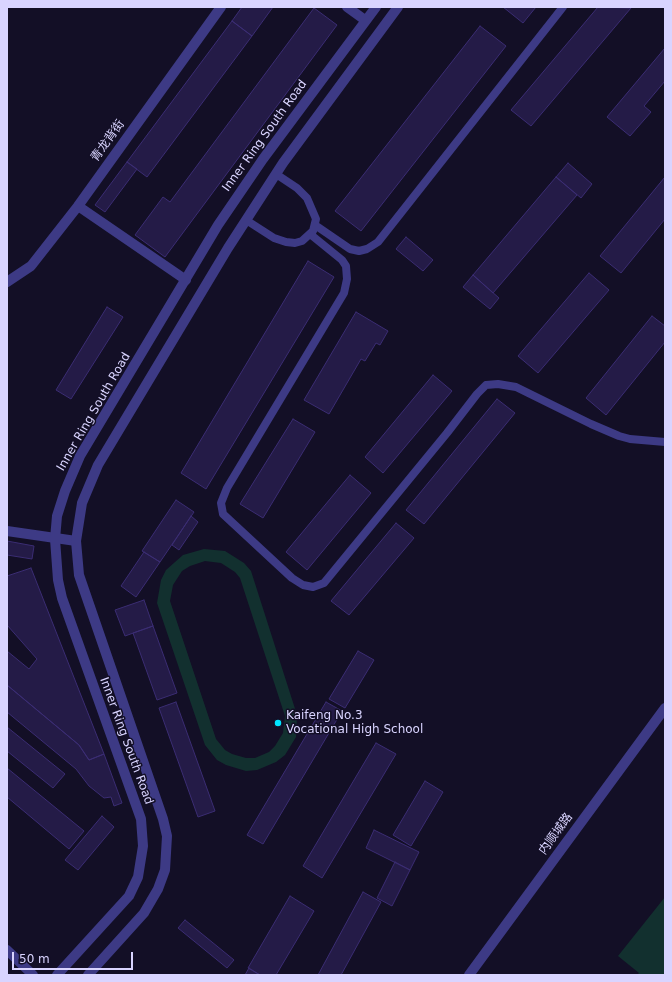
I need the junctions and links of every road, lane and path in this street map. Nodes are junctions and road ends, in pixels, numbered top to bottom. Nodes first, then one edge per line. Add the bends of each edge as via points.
1 (221, 7) edge
2 (347, 7) edge
3 (376, 7) edge
4 (398, 7) edge
5 (563, 7) edge
6 (366, 20) junction
7 (276, 174) junction
8 (78, 206) junction
9 (246, 220) junction
10 (315, 225) junction
11 (310, 234) junction
12 (350, 249) junction
13 (342, 260) junction
14 (186, 280) junction
15 (7, 282) edge
16 (665, 442) edge
17 (7, 531) edge
18 (55, 539) junction
19 (76, 542) junction
20 (665, 708) edge
21 (7, 950) edge
22 (34, 975) edge
23 (57, 975) edge
24 (88, 975) edge
25 (469, 975) edge

1 - 8 street, 青龙背街
2 - 6 street
3 - 6 street, Inner Ring South Road
4 - 7 street, Inner Ring South Road
5 - 12 lane via 378,242 367,250
6 - 14 street, Inner Ring South Road via 263,159 218,225
7 - 9 street, Inner Ring South Road
7 - 10 lane via 307,198 316,219
8 - 14 street
8 - 15 street, 青龙背街 via 31,266
9 - 11 lane via 274,238 286,242 302,241
9 - 19 street, Inner Ring South Road via 98,465 82,503
10 - 11 lane
10 - 12 lane
11 - 13 lane
12 - 13 lane
13 - 16 lane via 346,266 347,279 344,293 227,488 221,503 223,514 297,581 313,587 324,583 486,385 516,387 619,436
14 - 18 street, Inner Ring South Road via 80,456 57,516
17 - 18 street
18 - 19 street
18 - 23 street, Inner Ring South Road via 62,598 141,820 143,846 138,877 129,896
19 - 24 street, Inner Ring South Road via 79,575 84,592 167,836 165,870 144,913
20 - 25 street, 内顺城路
21 - 22 street

